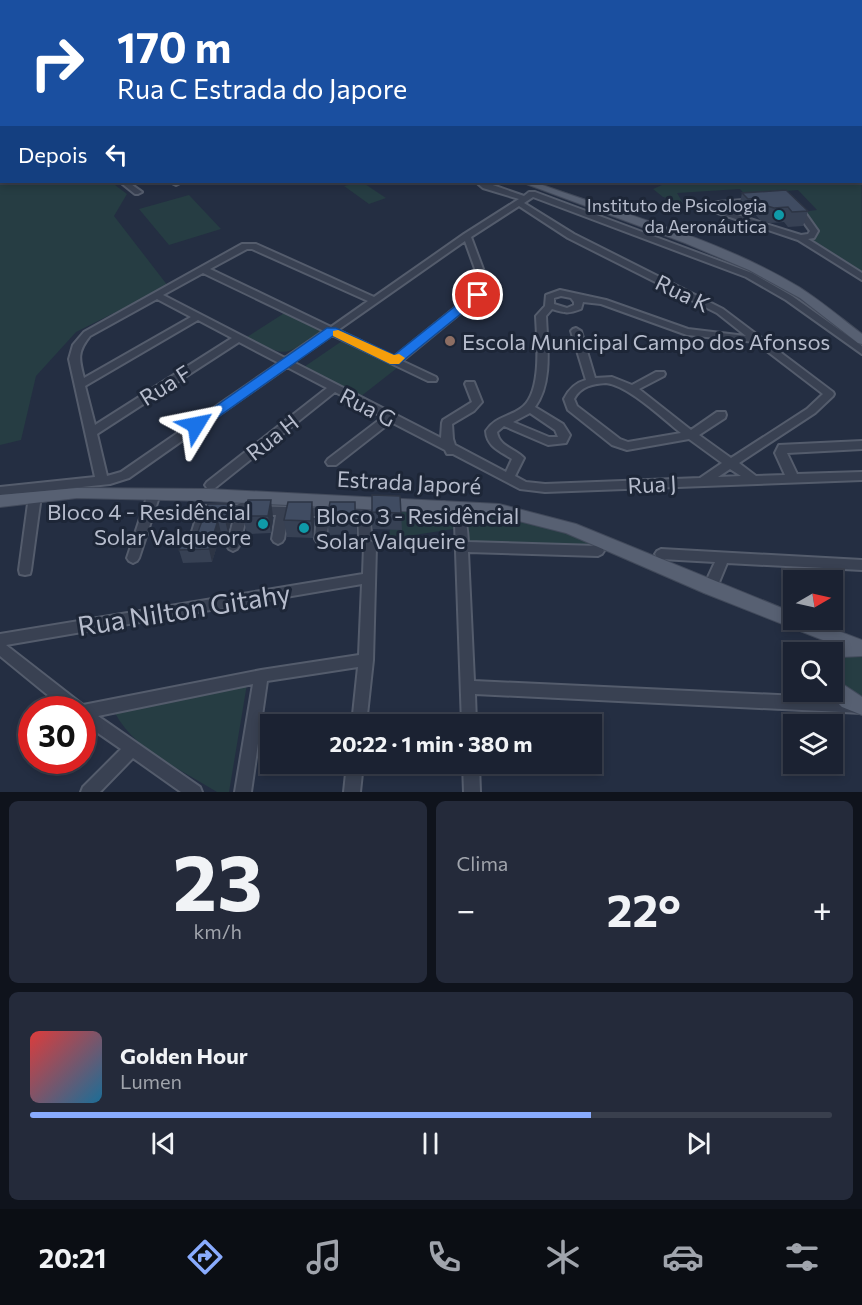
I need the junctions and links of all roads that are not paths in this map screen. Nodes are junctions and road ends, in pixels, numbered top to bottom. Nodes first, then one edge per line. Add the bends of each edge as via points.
1 (125, 183) edge
2 (484, 183) edge
3 (493, 183) edge
4 (529, 183) edge
5 (511, 191) junction
6 (138, 192) dead end
7 (525, 198) junction
8 (788, 198) edge
9 (766, 200) edge
10 (467, 236) junction
11 (801, 238) junction
12 (202, 269) junction
13 (862, 277) edge
14 (156, 295) junction
15 (577, 298) junction
16 (376, 301) junction
17 (550, 306) junction
18 (197, 317) junction
19 (732, 319) junction
20 (332, 331) junction
21 (576, 331) dead end
22 (729, 337) junction
23 (238, 339) junction
24 (760, 340) junction
25 (862, 340) edge
26 (862, 351) edge
27 (395, 361) junction
28 (284, 364) junction
29 (660, 374) dead end
30 (432, 379) dead end
31 (591, 381) junction
32 (470, 384) dead end
33 (80, 385) junction
34 (333, 389) junction
35 (632, 389) junction
36 (529, 408) junction
37 (721, 415) dead end
38 (389, 418) junction
39 (504, 422) junction
40 (91, 432) junction
41 (691, 435) junction
42 (862, 445) edge
43 (451, 451) junction
44 (332, 462) dead end
45 (731, 464) junction
46 (862, 476) edge
47 (507, 479) junction
48 (793, 479) junction
49 (754, 480) junction
50 (102, 481) junction
51 (703, 481) junction
52 (211, 485) dead end
53 (0, 491) edge
54 (154, 494) junction
55 (35, 496) junction
56 (0, 501) edge
57 (244, 503) junction
58 (442, 506) junction
59 (488, 509) junction
60 (283, 511) junction
61 (324, 512) junction
62 (461, 522) junction
63 (278, 539) dead end
64 (321, 539) dead end
65 (195, 541) edge
66 (233, 546) dead end
67 (462, 547) junction
68 (598, 551) dead end
69 (661, 554) dead end
70 (723, 557) junction
71 (133, 558) dead end
72 (862, 565) edge
73 (25, 570) dead end
74 (369, 578) junction
75 (710, 588) junction
76 (0, 640) edge
77 (0, 648) edge
78 (843, 649) edge
79 (862, 649) edge
80 (366, 660) junction
81 (261, 676) junction
82 (468, 687) junction
83 (843, 695) edge
84 (60, 696) edge
85 (862, 706) edge
86 (96, 709) edge
87 (360, 714) edge
88 (469, 714) edge
89 (96, 722) edge
90 (133, 748) junction
91 (354, 774) edge
92 (471, 774) edge
93 (88, 792) edge
94 (194, 792) edge
95 (243, 792) edge
96 (352, 792) edge
97 (472, 792) edge

1 - 6 street
2 - 5 street
3 - 5 street
4 - 25 main road via 769,276 807,298
5 - 7 street
7 - 10 street
7 - 19 street, Rua K via 571,236
7 - 26 street via 739,271 789,297
8 - 11 street via 814,231
9 - 11 street via 701,206
10 - 16 street
10 - 27 street via 483,290
11 - 13 street
12 - 14 street
12 - 16 street via 241,247 253,246
12 - 20 street
14 - 18 street, Rua G
14 - 33 street via 82,339 74,359
15 - 17 street via 580,303 574,309
15 - 17 street via 567,293 553,294
15 - 22 street via 603,302 675,329
16 - 20 street
17 - 36 street via 541,316 540,379
18 - 23 street, Rua G
18 - 33 street
19 - 22 street
19 - 24 street, Rua K
20 - 27 street
20 - 28 street
21 - 31 street
22 - 24 street
23 - 28 street, Rua G
23 - 40 street, Rua F
24 - 45 street, Rua K via 823,387 829,397
27 - 30 street
28 - 34 street, Rua G
28 - 50 street via 125,475
29 - 35 street
31 - 35 street via 612,380
31 - 41 street via 572,392 570,403 616,442 633,446
32 - 43 street via 477,402 447,423
33 - 40 street
34 - 38 street, Rua G
34 - 52 street, Rua H
35 - 41 street
36 - 39 street
36 - 39 street via 559,427 564,435 562,440 548,441
37 - 41 street
38 - 43 street, Rua G
38 - 44 street
39 - 47 street via 493,428 490,436 496,445 518,458
40 - 50 street
41 - 45 street
42 - 48 street via 783,448 781,453
43 - 47 street, Rua J
45 - 49 street
45 - 51 street, Rua K
46 - 48 street, Rua J
47 - 51 street, Rua J via 545,488
48 - 49 street, Rua J
49 - 51 street, Rua J
50 - 53 street
54 - 55 main road, Estrada Japoré
54 - 57 main road, Estrada Japoré
54 - 71 street
55 - 56 main road, Estrada Japoré
55 - 73 street
57 - 58 main road, Estrada Japoré
57 - 60 street
57 - 65 street via 204,509
57 - 66 street
58 - 59 main road, Estrada Japoré
58 - 62 street
59 - 62 street
59 - 75 main road, Estrada Japoré via 570,528
60 - 61 street
60 - 63 street
61 - 64 street
61 - 74 street via 364,513
62 - 67 street
67 - 68 street
67 - 82 street
69 - 70 street
70 - 72 street
70 - 75 street
74 - 76 street, Rua Nilton Gitahy
74 - 80 street
75 - 79 main road, Estrada Japoré
77 - 84 street
78 - 79 main road
80 - 81 street
80 - 87 street
81 - 86 street
81 - 95 street
82 - 85 street
82 - 88 street
83 - 85 main road
89 - 90 street
90 - 93 street
90 - 94 street
91 - 96 street
92 - 97 street

